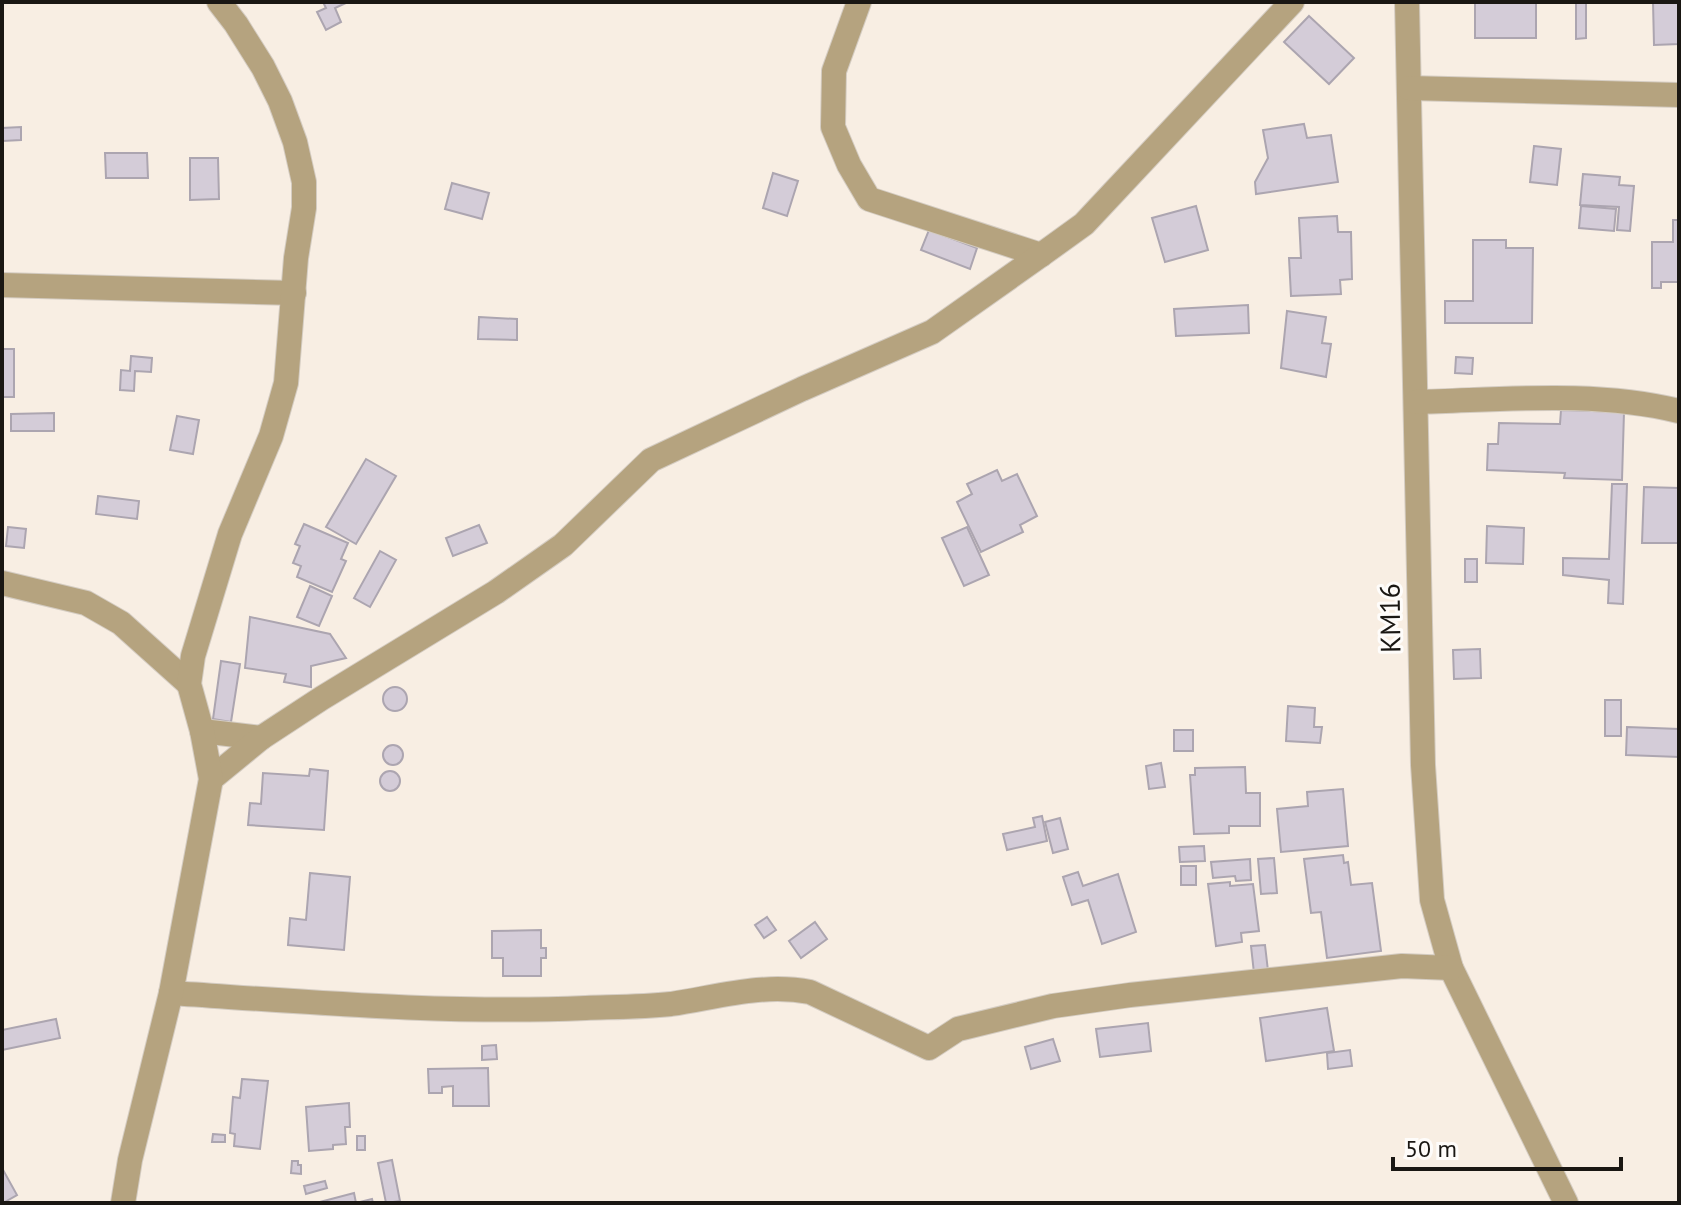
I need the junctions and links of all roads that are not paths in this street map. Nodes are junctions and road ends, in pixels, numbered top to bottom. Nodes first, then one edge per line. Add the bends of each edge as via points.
1 (219, 2) edge
2 (859, 2) edge
3 (1292, 2) edge
4 (1407, 2) edge
5 (1409, 88) junction
6 (1678, 96) edge
7 (1041, 255) junction
8 (2, 285) edge
9 (294, 293) junction
10 (1416, 402) junction
11 (1679, 411) edge
12 (2, 583) edge
13 (189, 684) junction
14 (202, 731) junction
15 (261, 738) junction
16 (211, 779) junction
17 (1451, 968) junction
18 (171, 993) junction
19 (123, 1203) edge
20 (1566, 1203) edge

1 - 9 street via 263,67 295,142 304,208
2 - 7 street via 834,71 833,127 869,199
3 - 7 street via 1084,224
4 - 5 street, KM16
5 - 6 street
5 - 10 street, KM16
7 - 15 street via 932,332 651,460 563,545
8 - 9 street
9 - 13 street via 286,383 271,436 230,534
10 - 11 street via 1594,398
10 - 17 street, KM16 via 1427,837 1432,900
12 - 13 street via 86,603 121,623
13 - 14 street
14 - 15 street
14 - 16 street
15 - 16 street
16 - 18 street
17 - 18 street via 1402,966 1053,1006 958,1029 929,1048 791,988 583,1009 395,1007
17 - 20 street, KM16
18 - 19 street

